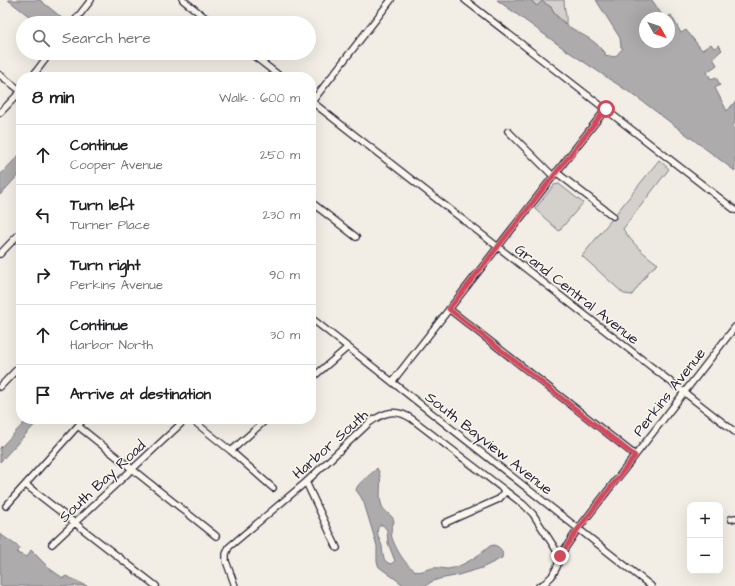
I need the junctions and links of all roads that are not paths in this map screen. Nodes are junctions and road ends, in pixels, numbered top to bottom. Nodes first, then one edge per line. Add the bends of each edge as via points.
1 (91, 0) edge
2 (182, 0) edge
3 (391, 0) edge
4 (465, 0) edge
5 (79, 16) edge
6 (203, 16) edge
7 (45, 60) edge
8 (259, 60) edge
9 (36, 72) edge
10 (275, 72) edge
11 (0, 75) edge
12 (16, 87) edge
13 (16, 96) edge
14 (316, 96) edge
15 (316, 106) edge
16 (606, 109) junction
17 (0, 113) edge
18 (508, 131) dead end
19 (555, 174) junction
20 (316, 206) edge
21 (735, 210) edge
22 (613, 216) dead end
23 (16, 237) edge
24 (356, 237) dead end
25 (498, 247) junction
26 (0, 254) edge
27 (449, 309) junction
28 (316, 322) edge
29 (734, 329) edge
30 (348, 346) junction
31 (16, 370) edge
32 (316, 375) edge
33 (392, 382) junction
34 (0, 387) edge
35 (684, 392) junction
36 (181, 424) edge
37 (197, 424) edge
38 (261, 424) edge
39 (78, 426) joint
40 (735, 432) edge
41 (231, 451) junction
42 (635, 456) junction
43 (132, 470) junction
44 (306, 482) junction
45 (26, 485) junction
46 (273, 488) dead end
47 (506, 491) junction
48 (6, 506) dead end
49 (76, 523) junction
50 (445, 523) dead end
51 (578, 529) junction
52 (216, 536) dead end
53 (52, 544) dead end
54 (337, 548) dead end
55 (560, 556) junction
56 (156, 586) edge
57 (235, 586) edge
58 (539, 586) edge
59 (652, 586) edge

1 - 5 street
2 - 6 street
3 - 14 street
4 - 16 street
7 - 9 street
8 - 10 street
11 - 12 street
13 - 17 street
15 - 25 street, Grand Central Avenue
16 - 19 street
16 - 21 street
18 - 19 street
19 - 22 street
19 - 25 street
20 - 24 street
23 - 26 street
25 - 27 street
25 - 35 street, Grand Central Avenue
27 - 33 street
27 - 42 street
28 - 30 street, South Bayview Avenue
29 - 35 street, Perkins Avenue
30 - 32 street
30 - 33 street, South Bayview Avenue
31 - 34 street
33 - 51 street, South Bayview Avenue
35 - 40 street, Grand Central Avenue
35 - 42 street, Perkins Avenue
36 - 43 street, South Bay Road
37 - 41 street
38 - 41 street
39 - 43 street
39 - 45 street
41 - 46 street
42 - 51 street, Perkins Avenue
43 - 49 street, South Bay Road
43 - 52 street
44 - 47 street, Harbor South via 373,420 394,412 412,418
44 - 54 street
44 - 57 street, Harbor South via 229,547 226,561
45 - 48 street
45 - 49 street
47 - 50 street via 499,499
47 - 55 street, Harbor South via 533,514
49 - 53 street, South Bay Road
49 - 56 street
51 - 55 street, Perkins Avenue
51 - 59 street, South Bayview Avenue
55 - 58 street, Perkins Avenue via 552,576

